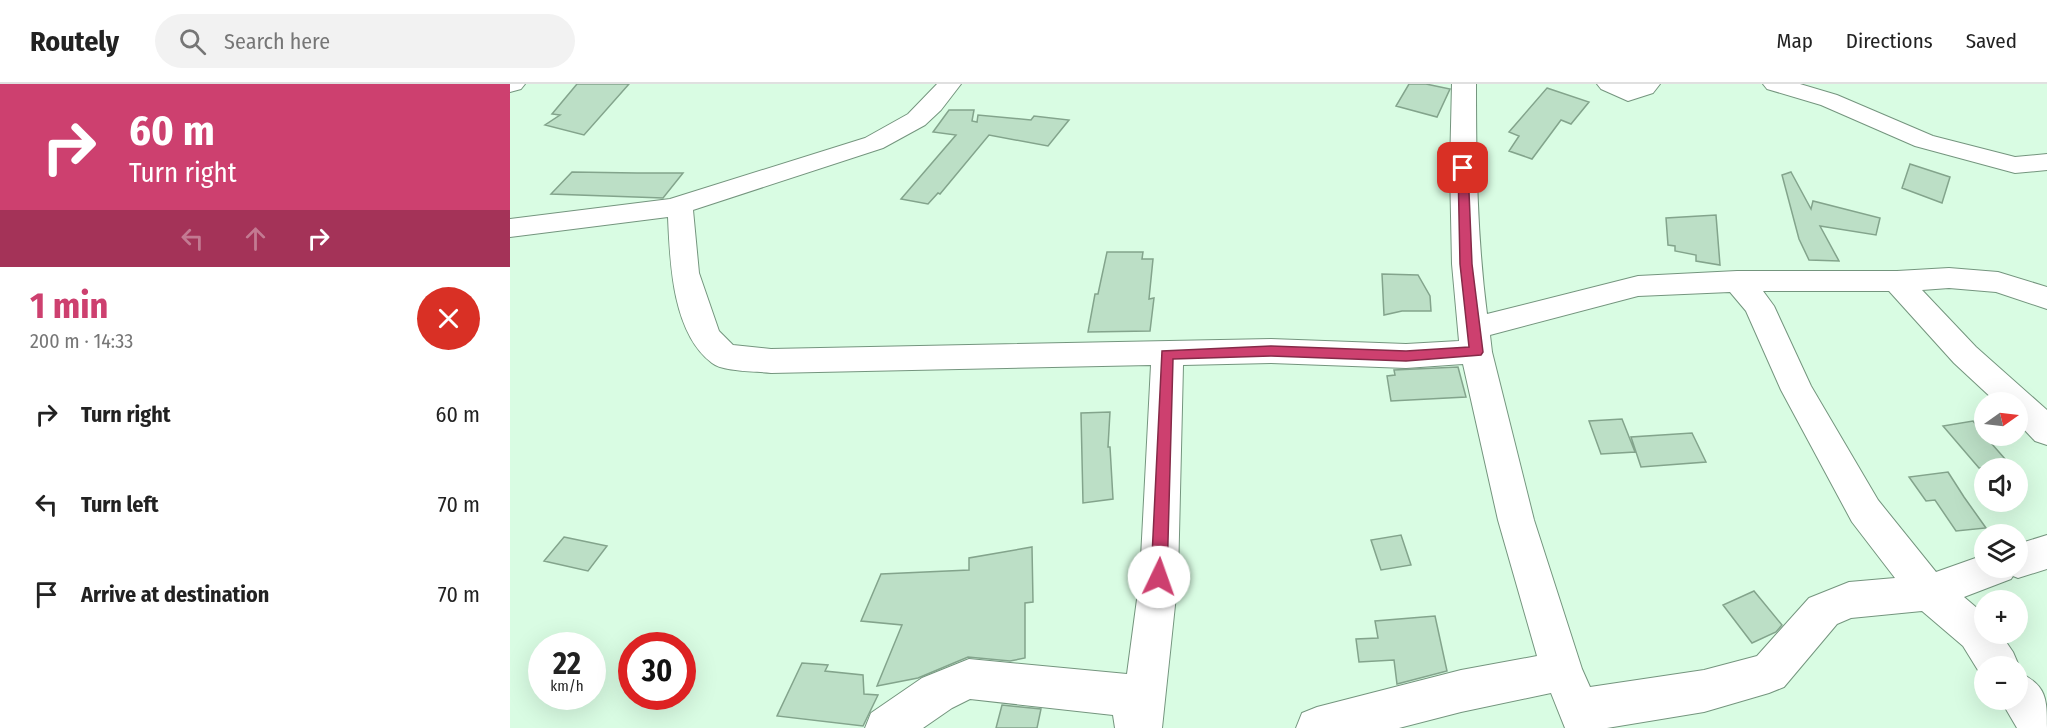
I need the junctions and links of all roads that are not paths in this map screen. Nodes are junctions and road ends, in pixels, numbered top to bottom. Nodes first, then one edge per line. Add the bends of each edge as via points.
1 (949, 84) edge
2 (1464, 84) edge
3 (1608, 84) edge
4 (1648, 84) edge
5 (1774, 84) edge
6 (2047, 162) edge
7 (671, 208) junction
8 (510, 228) edge
9 (1737, 281) junction
10 (1897, 281) junction
11 (2047, 298) edge
12 (1475, 340) junction
13 (1167, 355) junction
14 (2006, 392) edge
15 (2028, 413) edge
16 (2047, 431) edge
17 (2047, 552) edge
18 (2028, 558) edge
19 (1974, 576) edge
20 (1929, 593) junction
21 (1992, 656) edge
22 (1562, 671) junction
23 (2028, 708) edge
24 (1583, 719) edge
25 (886, 728) edge
26 (1136, 728) edge
27 (1141, 728) edge
28 (1317, 728) edge
29 (2042, 728) edge

1 - 7 street via 930,110 874,143
2 - 12 street via 1466,264
3 - 4 street via 1628,94
5 - 6 street via 1829,100 1924,141 2015,165
7 - 8 street via 614,212
7 - 13 street via 681,212 685,273 699,322 707,338 724,356 771,361
9 - 10 street
9 - 12 street via 1638,286
9 - 20 street via 1759,306 1797,390 1865,511
10 - 11 street via 1949,278 1998,282
10 - 14 street via 1965,355
12 - 13 street via 1406,356 1271,351
12 - 22 street via 1516,520
13 - 27 street via 1159,577
15 - 16 street
17 - 18 street
19 - 20 street
20 - 21 street via 1977,633
20 - 24 street via 1849,600 1823,611 1769,673
22 - 24 street
22 - 28 street via 1461,691
23 - 29 street
25 - 26 street via 937,693 969,679 1124,694 1134,710

